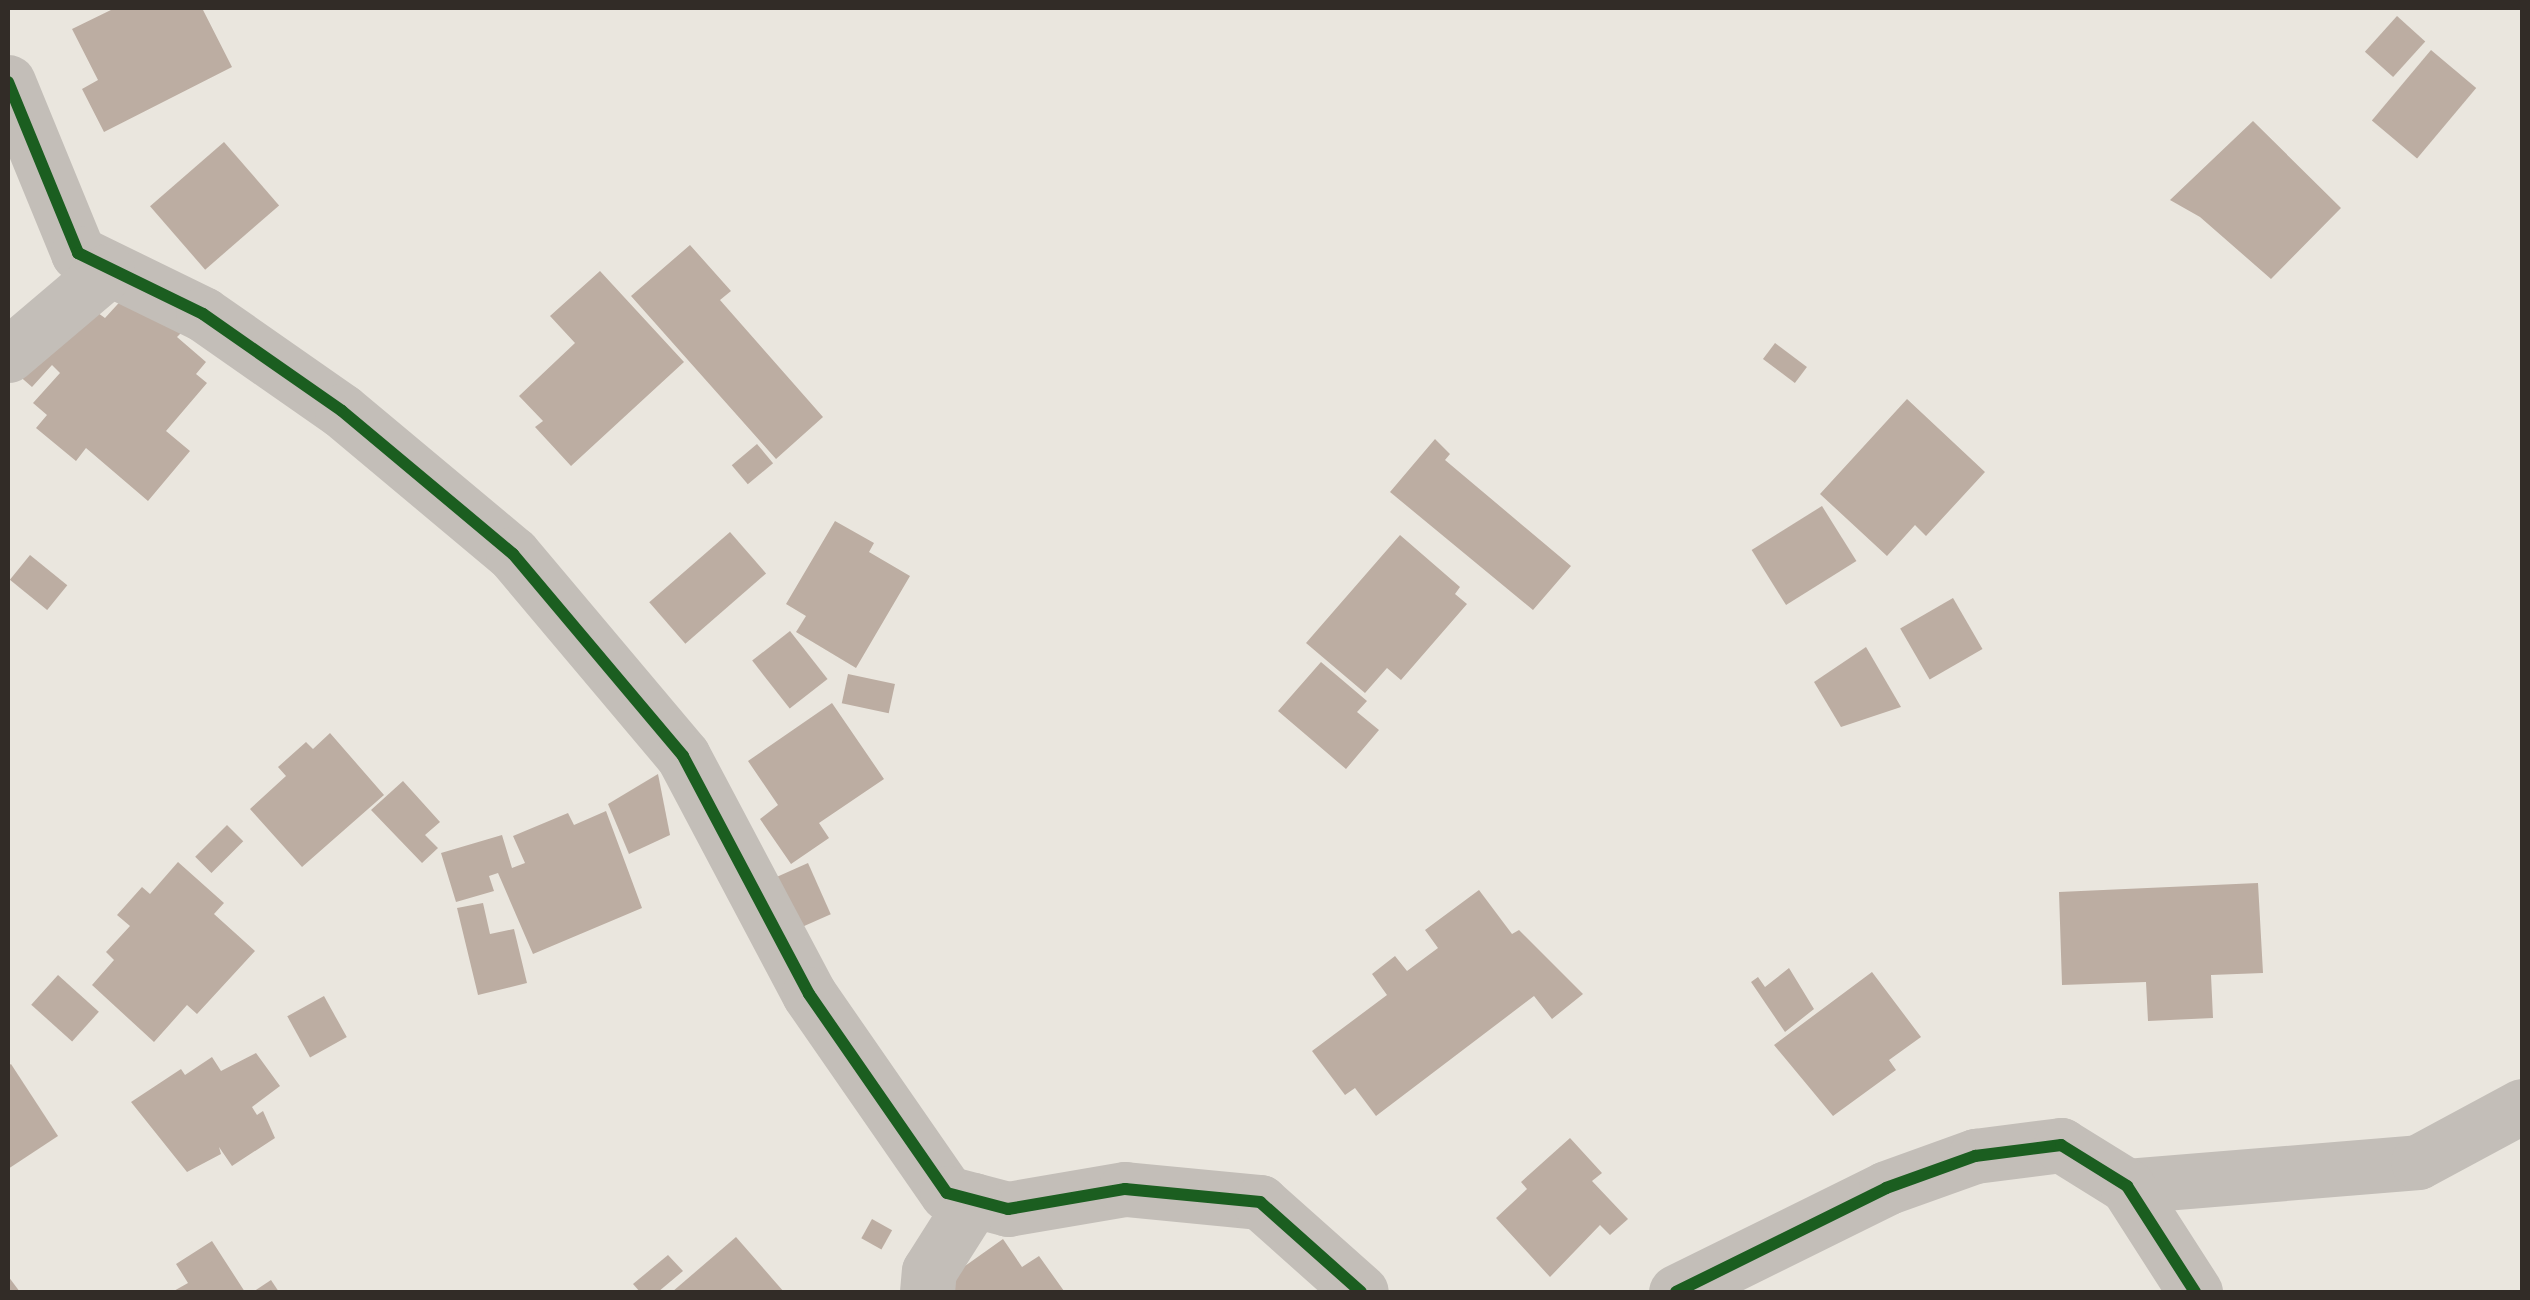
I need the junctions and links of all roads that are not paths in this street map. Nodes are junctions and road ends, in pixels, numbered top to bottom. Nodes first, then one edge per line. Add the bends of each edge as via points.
1 (8, 82) edge
2 (108, 271) junction
3 (8, 355) edge
4 (2522, 1106) edge
5 (2127, 1186) junction
6 (974, 1200) junction
7 (927, 1292) edge
8 (1362, 1292) edge
9 (1676, 1292) edge
10 (2196, 1292) edge

1 - 2 street via 78,253
2 - 3 street
2 - 6 street via 203,314 312,390 513,554 683,756 809,994 928,1174 947,1193
4 - 5 street via 2418,1162
5 - 9 street via 2061,1145 1975,1156 1886,1188
5 - 10 street
6 - 7 street via 929,1271
6 - 8 street via 1008,1209 1125,1189 1260,1202

